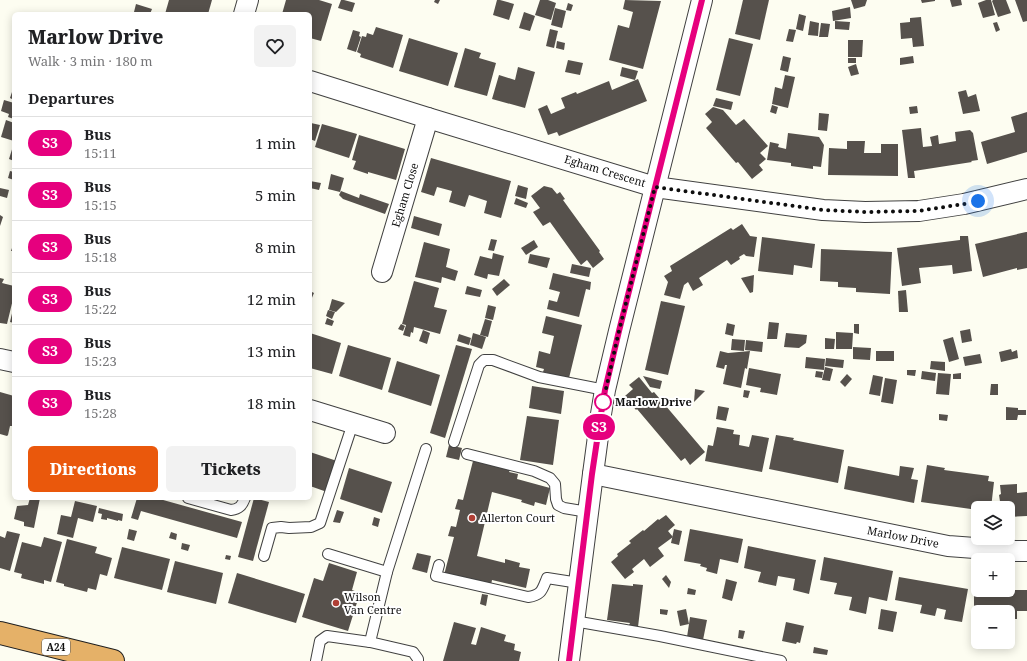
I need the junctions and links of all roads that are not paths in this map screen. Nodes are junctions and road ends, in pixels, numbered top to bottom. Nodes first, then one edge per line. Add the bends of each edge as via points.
1 (248, 0) edge
2 (702, 0) edge
3 (245, 12) edge
4 (312, 82) edge
5 (428, 118) junction
6 (655, 187) junction
7 (1027, 189) edge
8 (382, 272) dead end
9 (0, 359) edge
10 (12, 362) edge
11 (605, 390) junction
12 (312, 411) edge
13 (353, 423) junction
14 (385, 433) dead end
15 (454, 442) dead end
16 (426, 449) dead end
17 (467, 454) dead end
18 (592, 474) junction
19 (195, 500) edge
20 (244, 500) edge
21 (588, 512) junction
22 (1027, 551) edge
23 (328, 554) dead end
24 (264, 556) dead end
25 (439, 565) dead end
26 (387, 572) junction
27 (579, 583) junction
28 (574, 621) junction
29 (0, 632) edge
30 (370, 642) junction
31 (113, 661) edge
32 (316, 661) edge
33 (418, 661) edge
34 (569, 661) edge
35 (781, 661) edge

1 - 3 street
2 - 6 street
4 - 5 street, Egham Crescent
5 - 6 street, Egham Crescent
5 - 8 street, Egham Close
6 - 7 street, Egham Crescent via 823,210 865,212 918,211 971,203
6 - 11 street
9 - 10 street
11 - 15 lane via 539,377 493,360 484,360 479,365
11 - 18 street
12 - 13 street
13 - 14 street
13 - 24 lane via 320,523 311,528 272,528
16 - 26 lane
17 - 21 lane via 534,471 550,478 555,484 558,505
18 - 21 street
18 - 22 street, Marlow Drive via 948,546
19 - 20 lane via 231,510 240,507
21 - 27 street
23 - 26 lane
25 - 27 lane via 436,576 528,597 536,596 542,591 547,578
26 - 30 lane
27 - 28 street
28 - 34 street
28 - 35 lane
29 - 31 highway, A24
30 - 32 lane via 327,636 320,641
30 - 33 lane via 413,652

